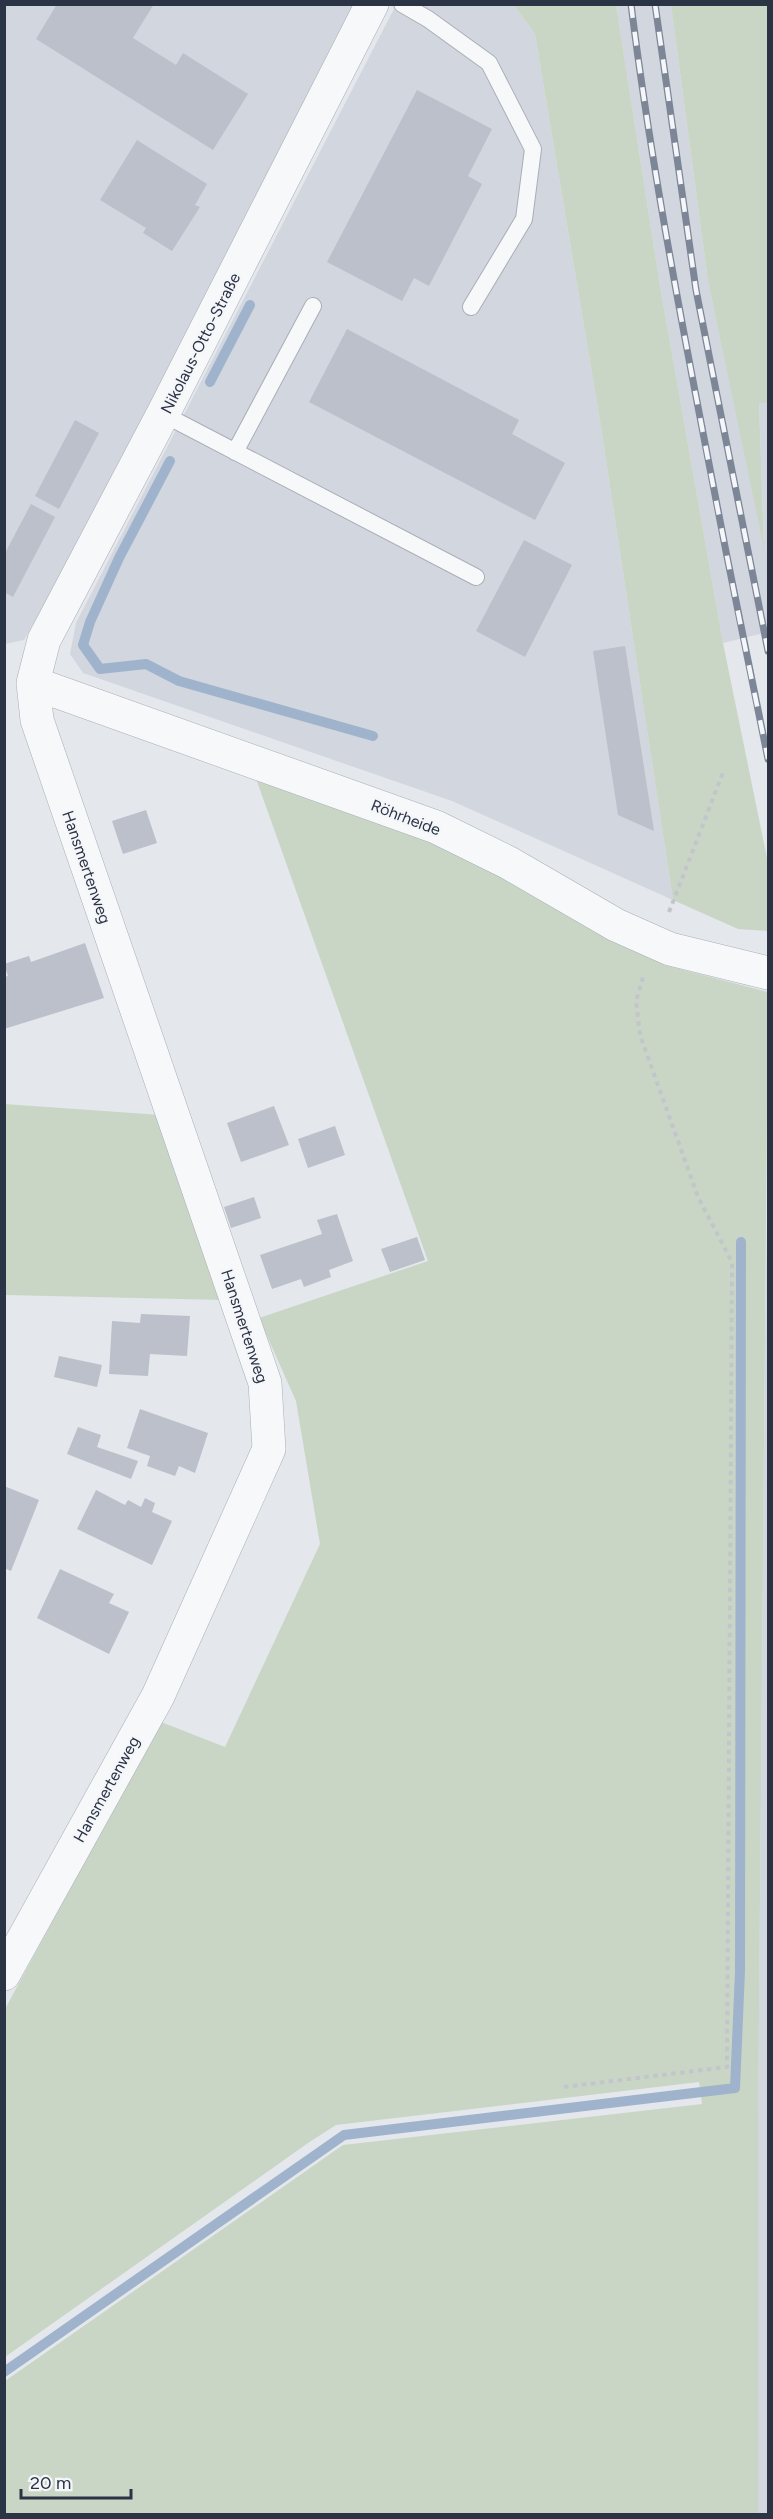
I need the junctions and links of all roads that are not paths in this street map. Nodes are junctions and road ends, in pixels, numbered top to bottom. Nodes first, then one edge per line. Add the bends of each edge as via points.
1 (372, 4) edge
2 (402, 4) edge
3 (313, 306) dead end
4 (471, 307) dead end
5 (163, 414) junction
6 (235, 452) junction
7 (476, 577) dead end
8 (33, 682) junction
9 (768, 973) edge
10 (4, 1974) edge

1 - 5 street, Nikolaus-Otto-Straße
2 - 4 lane via 489,63 533,149 524,219
3 - 6 lane
5 - 6 lane
5 - 8 street, Nikolaus-Otto-Straße via 44,640
6 - 7 lane
8 - 9 street, Röhrheide via 436,827 670,950
8 - 10 street, Hansmertenweg via 36,720 265,1383 269,1449 158,1696

